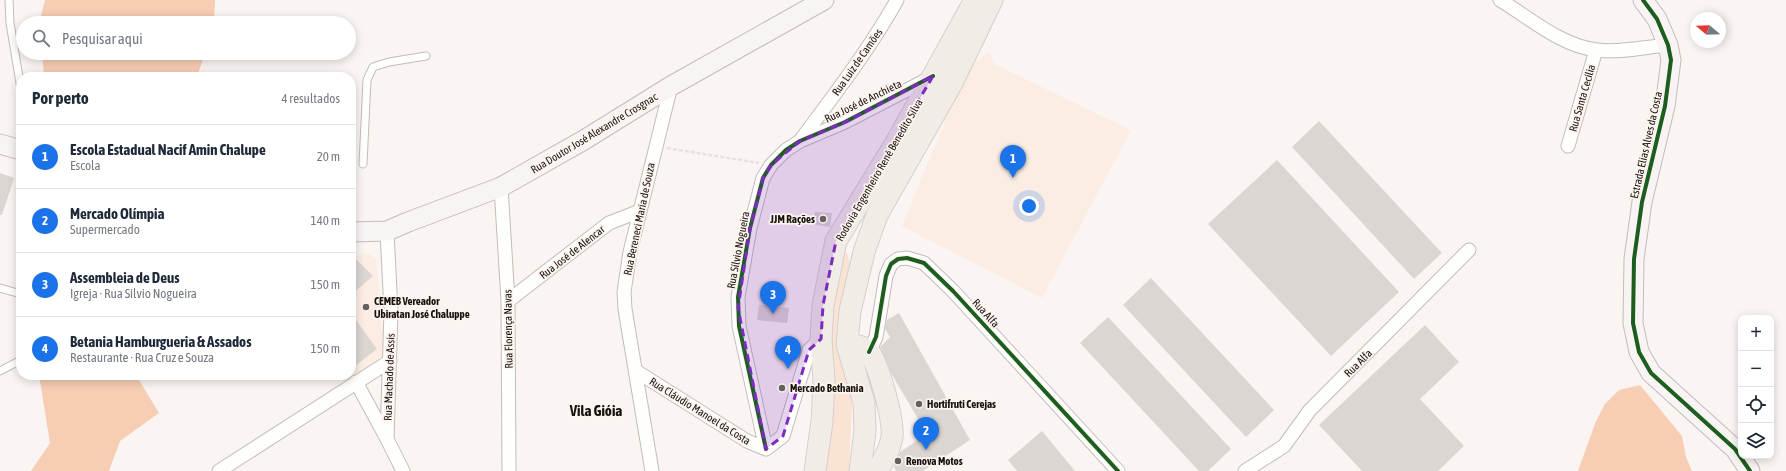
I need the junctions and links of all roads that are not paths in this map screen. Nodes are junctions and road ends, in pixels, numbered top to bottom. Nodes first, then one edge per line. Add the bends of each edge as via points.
1 (9, 0) edge
2 (824, 0) edge
3 (897, 0) edge
4 (975, 0) edge
5 (992, 0) edge
6 (1500, 0) edge
7 (1643, 0) edge
8 (1668, 45) junction
9 (1596, 50) junction
10 (426, 56) dead end
11 (16, 59) edge
12 (16, 60) edge
13 (18, 72) edge
14 (933, 76) junction
15 (671, 86) junction
16 (800, 141) junction
17 (0, 144) edge
18 (1568, 146) dead end
19 (16, 149) edge
20 (363, 164) dead end
21 (501, 187) junction
22 (640, 211) junction
23 (387, 231) junction
24 (356, 232) edge
25 (836, 241) junction
26 (1469, 250) dead end
27 (864, 252) junction
28 (0, 288) edge
29 (16, 293) edge
30 (508, 301) junction
31 (821, 339) junction
32 (847, 344) junction
33 (869, 352) junction
34 (390, 361) junction
35 (16, 363) edge
36 (0, 371) edge
37 (636, 371) junction
38 (856, 378) junction
39 (356, 382) junction
40 (888, 408) junction
41 (387, 439) junction
42 (766, 449) junction
43 (881, 469) edge
44 (219, 471) edge
45 (403, 471) edge
46 (509, 471) edge
47 (652, 471) edge
48 (815, 471) edge
49 (860, 471) edge
50 (1118, 471) edge
51 (1245, 471) edge
52 (1750, 471) edge

1 - 11 lane
2 - 15 main road, Rua Doutor José Alexandre Crosgnac
3 - 16 street, Rua Luiz de Camões via 843,83
4 - 14 main road, Rodovia Engenheiro Renê Benedito Silva
5 - 27 main road, Rodovia Engenheiro Renê Benedito Silva via 952,83 877,215
6 - 9 street via 1545,30
7 - 8 main road, Estrada Elias Alves da Costa via 1657,19
8 - 9 street
8 - 52 main road, Estrada Elias Alves da Costa via 1671,60 1665,106 1642,202 1634,258 1633,323 1639,352 1652,373 1735,449
9 - 18 street, Rua Santa Cecília
10 - 20 lane via 389,62 373,68 367,80
12 - 13 lane
14 - 16 street, Rua José de Anchieta via 845,122
14 - 25 main road, Rodovia Engenheiro Renê Benedito Silva
15 - 21 main road, Rua Doutor José Alexandre Crosgnac
15 - 22 street, Rua Bereneci Maria de Souza
16 - 42 street, Rua Sílvio Nogueira via 786,150 771,165 763,178 750,228 738,296 739,326
17 - 19 main road
21 - 23 main road, Rua Doutor José Alexandre Crosgnac
21 - 30 street, Rua Florença Navas
22 - 30 street, Rua José de Alencar via 609,223
22 - 37 street, Rua Bereneci Maria de Souza via 626,270 624,292
23 - 24 main road, Rua Doutor José Alexandre Crosgnac
23 - 34 street, Rua Machado de Assis via 391,311
25 - 27 main road via 853,244
25 - 31 main road, Rodovia Engenheiro Renê Benedito Silva via 823,305
26 - 51 street, Rua Alfa via 1310,410 1284,446
27 - 32 main road, Rodovia Engenheiro Renê Benedito Silva via 850,311
28 - 29 lane
30 - 46 street, Rua Florença Navas
31 - 42 street via 809,350 783,436
31 - 48 main road, Rodovia Engenheiro Renê Benedito Silva via 824,380 822,421
32 - 33 main road via 862,347
32 - 38 main road, Rodovia Engenheiro Renê Benedito Silva
33 - 40 main road
33 - 50 street, Rua Alfa via 876,337 886,276 891,264 898,259 906,258 924,263 953,291
34 - 39 street
34 - 41 street, Rua Machado de Assis
35 - 36 lane
37 - 42 street, Rua Cláudio Manoel da Costa via 747,441
37 - 47 street, Rua Bereneci Maria de Souza
38 - 40 main road
38 - 49 main road, Rodovia Engenheiro Renê Benedito Silva via 864,403 865,431
39 - 41 street
39 - 44 street
40 - 43 main road via 891,440
41 - 45 street, Rua Machado de Assis

